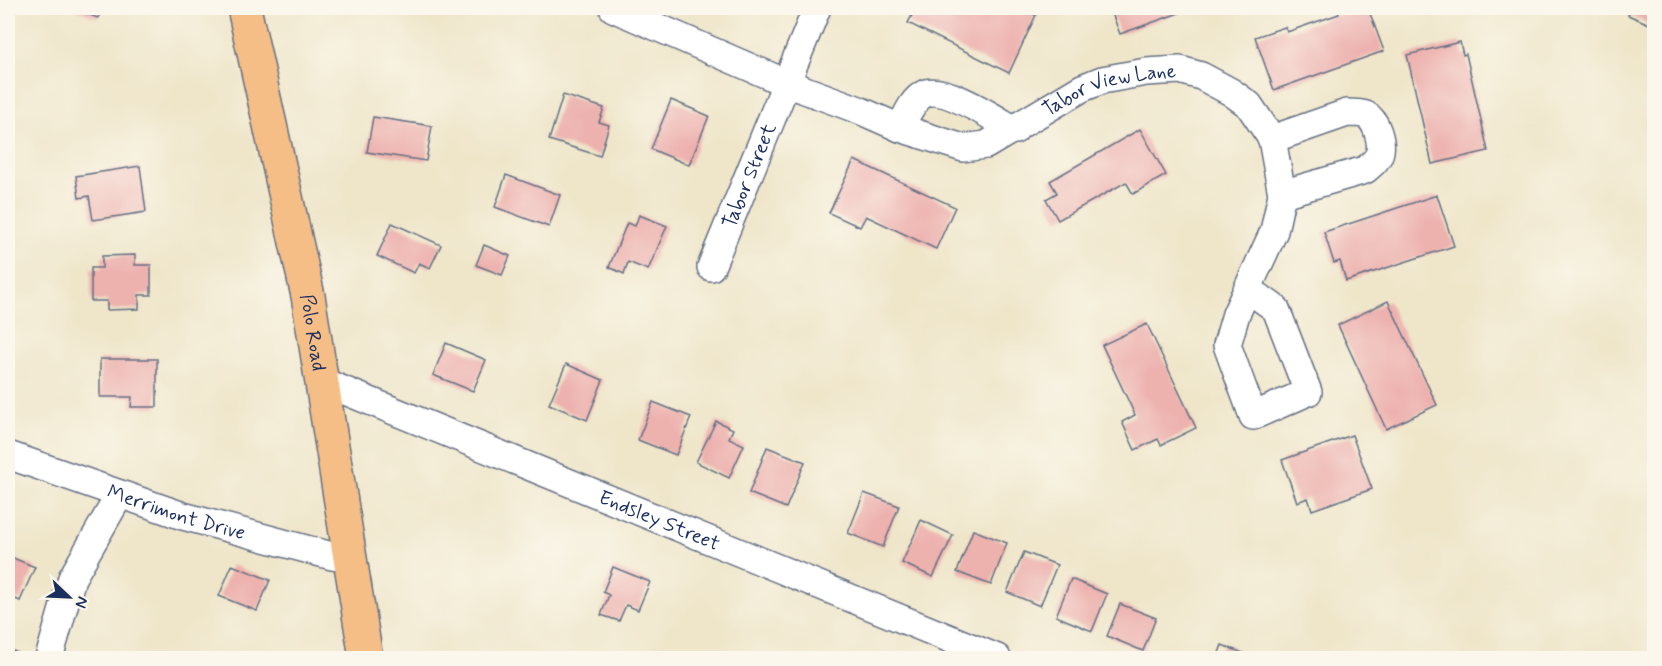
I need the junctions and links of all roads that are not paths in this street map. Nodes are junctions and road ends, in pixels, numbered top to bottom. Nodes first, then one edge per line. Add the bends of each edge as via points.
1 (244, 8) edge
2 (613, 8) edge
3 (817, 8) edge
4 (786, 83) junction
5 (900, 128) junction
6 (1015, 130) junction
7 (1272, 139) junction
8 (1282, 194) junction
9 (711, 267) dead end
10 (1248, 289) dead end
11 (321, 381) junction
12 (8, 455) edge
13 (120, 494) junction
14 (350, 558) junction
15 (49, 658) edge
16 (366, 658) edge
17 (997, 658) edge

1 - 11 main road, Polo Road via 294,223
2 - 4 street
3 - 4 street, Tabor Street
4 - 5 street, Tabor View Lane
4 - 9 street, Tabor Street
5 - 6 street, Tabor View Lane via 963,148 986,145
5 - 6 street via 912,104 935,91 953,96
6 - 7 street, Tabor View Lane via 1082,88 1102,80 1169,69 1201,76 1231,92 1249,105
7 - 8 street, Tabor View Lane
7 - 8 street via 1347,113 1359,113 1375,124 1380,151 1365,170
8 - 10 street, Tabor View Lane via 1274,231
11 - 14 main road, Polo Road
11 - 17 street, Endsley Street
12 - 13 street, Merrimont Drive
13 - 14 street, Merrimont Drive via 183,516
13 - 15 street via 72,578
14 - 16 main road, Polo Road

